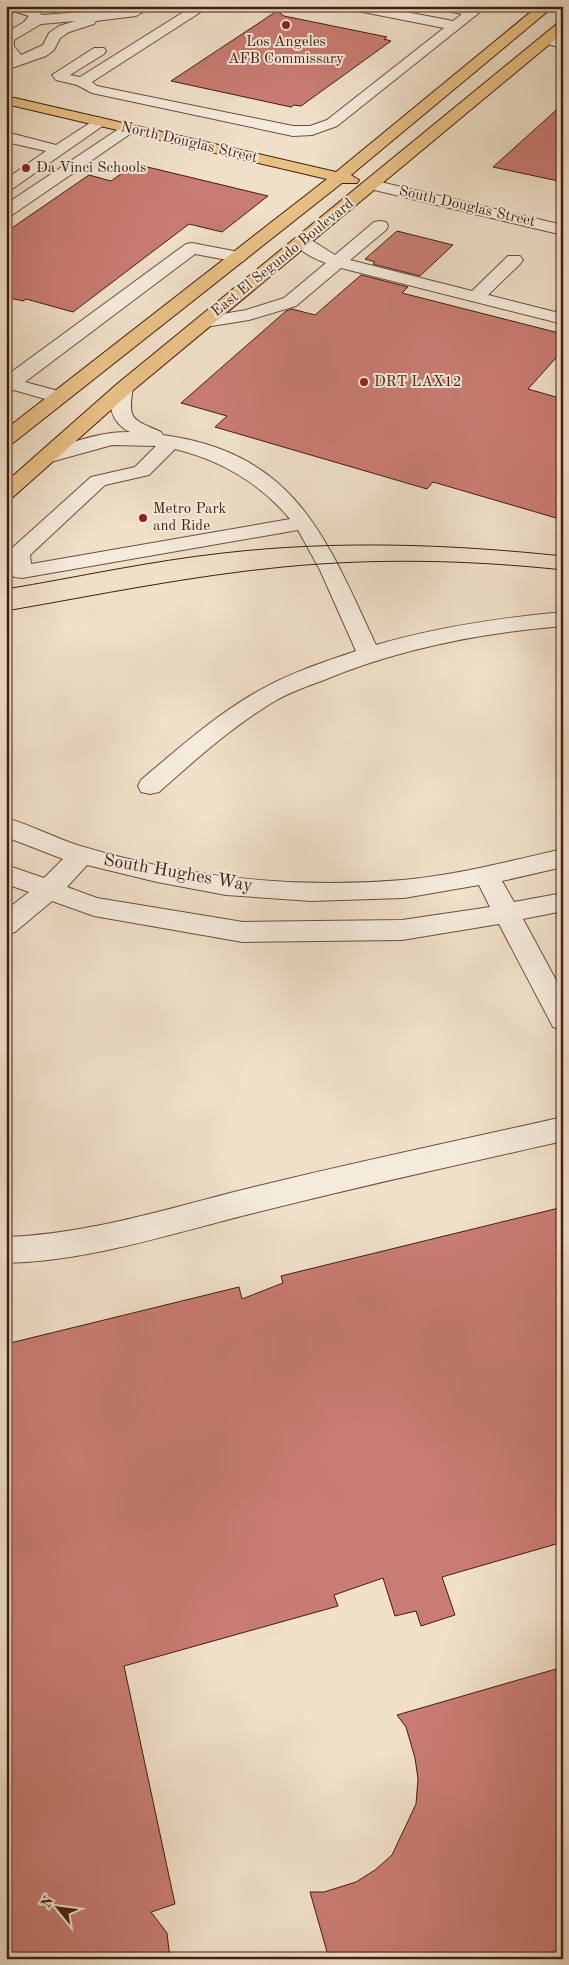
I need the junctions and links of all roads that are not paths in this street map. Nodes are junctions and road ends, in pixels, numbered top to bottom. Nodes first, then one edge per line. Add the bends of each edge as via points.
1 (203, 6) edge
2 (353, 6) edge
3 (443, 6) edge
4 (548, 6) edge
5 (16, 8) edge
6 (138, 9) edge
7 (476, 9) edge
8 (455, 26) junction
9 (563, 26) edge
10 (19, 27) edge
11 (516, 32) junction
12 (160, 33) junction
13 (128, 34) dead end
14 (54, 36) junction
15 (556, 39) edge
16 (113, 43) dead end
17 (141, 45) junction
18 (563, 45) edge
19 (162, 50) dead end
20 (7, 65) edge
21 (82, 82) junction
22 (118, 82) dead end
23 (102, 91) junction
24 (6, 100) edge
25 (100, 122) junction
26 (128, 129) junction
27 (6, 137) edge
28 (59, 150) junction
29 (338, 177) junction
30 (372, 185) junction
31 (6, 186) edge
32 (6, 212) edge
33 (380, 226) dead end
34 (563, 230) edge
35 (302, 242) junction
36 (238, 257) junction
37 (514, 260) dead end
38 (338, 262) junction
39 (474, 297) junction
40 (563, 319) edge
41 (205, 322) junction
42 (8, 384) edge
43 (124, 388) junction
44 (59, 397) junction
45 (6, 439) edge
46 (165, 440) junction
47 (47, 456) junction
48 (6, 492) edge
49 (304, 523) junction
50 (563, 619) edge
51 (369, 654) junction
52 (150, 786) dead end
53 (6, 827) edge
54 (81, 855) junction
55 (563, 858) edge
56 (6, 874) edge
57 (486, 875) junction
58 (49, 890) junction
59 (563, 902) edge
60 (507, 913) junction
61 (6, 925) edge
62 (563, 1019) edge
63 (563, 1129) edge
64 (6, 1250) edge

1 - 12 street
2 - 8 street
3 - 7 street
4 - 11 main road, East El Segundo Boulevard
5 - 10 street via 36,16
6 - 10 street via 87,17 55,16
6 - 14 street via 84,22
7 - 8 street
8 - 23 street via 332,123 312,130 293,131
9 - 15 main road, East El Segundo Boulevard
10 - 14 street
10 - 20 street via 8,39 7,46 16,58
11 - 15 main road
11 - 29 main road, East El Segundo Boulevard
12 - 13 street
12 - 17 street
14 - 20 street via 49,48 41,53
15 - 18 street
15 - 30 main road, East El Segundo Boulevard
16 - 21 street via 59,75
17 - 19 street
17 - 21 street
21 - 23 street
22 - 23 street
24 - 25 main road, North Douglas Street
25 - 26 main road, North Douglas Street
25 - 28 street
26 - 29 main road, North Douglas Street
26 - 32 street
27 - 28 street
28 - 31 street
29 - 30 main road, North Douglas Street
29 - 36 main road, East El Segundo Boulevard
30 - 34 street, South Douglas Street
30 - 35 main road, East El Segundo Boulevard
33 - 38 street
35 - 38 street via 322,256
35 - 41 main road, East El Segundo Boulevard
36 - 42 street via 192,248
36 - 44 main road, East El Segundo Boulevard
37 - 39 street
38 - 39 street
38 - 41 street via 290,302 249,315
39 - 40 street
41 - 43 main road, East El Segundo Boulevard
42 - 44 street
43 - 46 street via 120,418
43 - 47 main road, East El Segundo Boulevard
44 - 45 main road, East El Segundo Boulevard
46 - 47 street via 119,438
46 - 49 street via 205,451 254,474 279,493
46 - 49 street via 142,471 98,481 19,554 22,572
47 - 48 main road, East El Segundo Boulevard
49 - 51 street
50 - 51 street via 472,629
51 - 52 street via 268,696 212,733
53 - 54 street, South Hughes Way
54 - 57 street, South Hughes Way via 226,886 311,892 404,889
54 - 58 street
55 - 57 street, South Hughes Way
56 - 58 street
57 - 60 street
58 - 60 street via 94,907 243,932 402,930
58 - 61 street
59 - 60 street
60 - 62 street
63 - 64 street via 105,1238 35,1250

